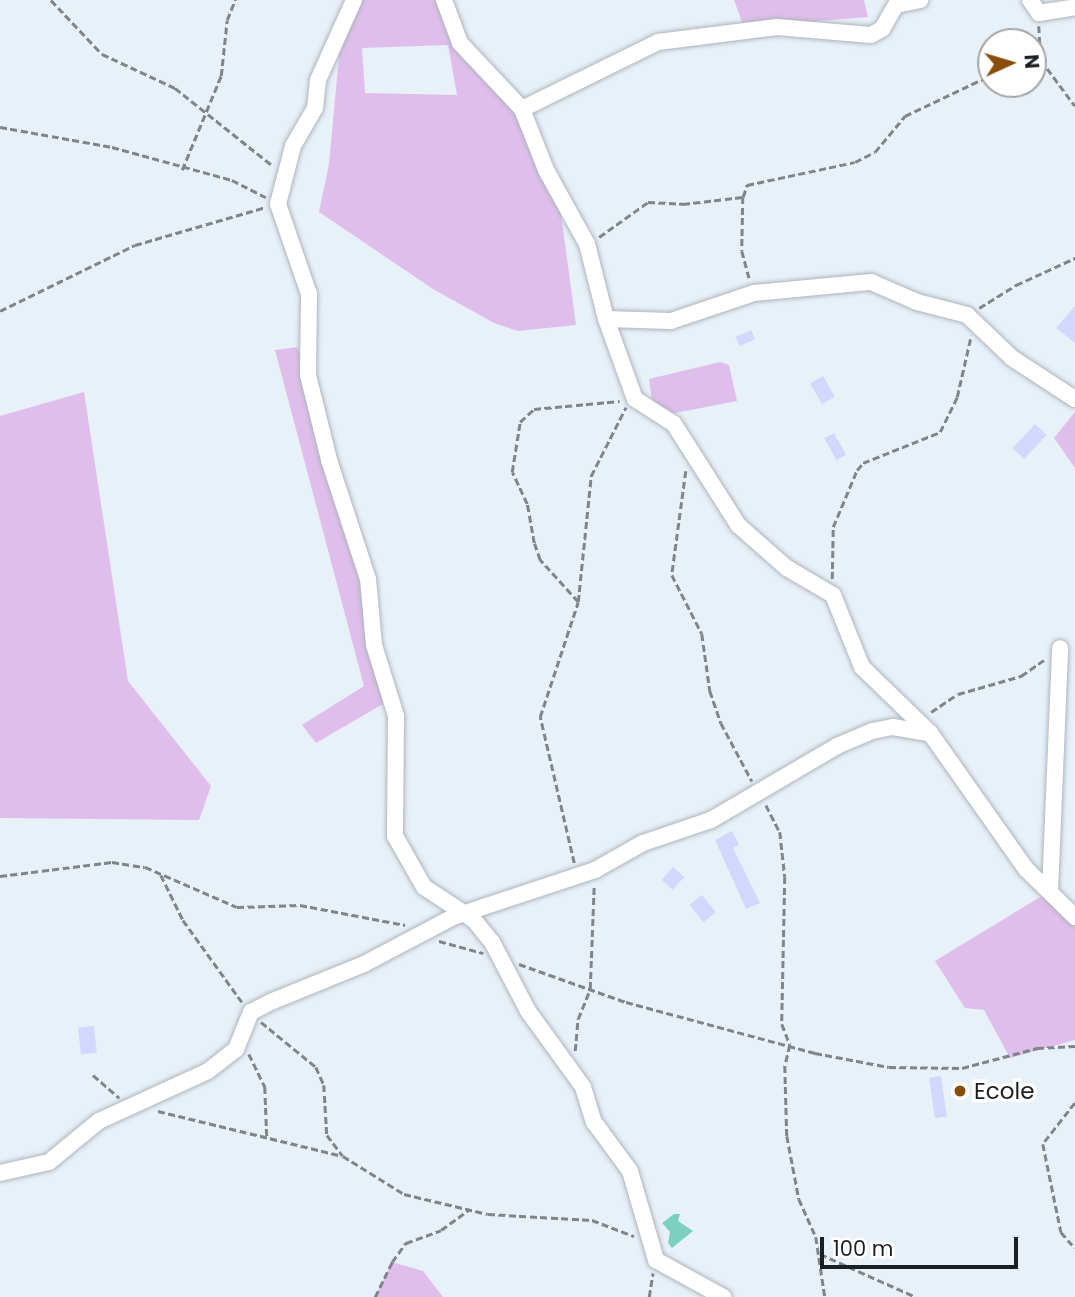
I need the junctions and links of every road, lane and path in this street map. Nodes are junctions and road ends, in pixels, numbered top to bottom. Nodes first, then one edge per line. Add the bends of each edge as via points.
1 (51, 0) edge
2 (235, 0) edge
3 (354, 0) edge
4 (444, 0) edge
5 (920, 0) edge
6 (1035, 6) edge
7 (1075, 7) edge
8 (1036, 28) edge
9 (1047, 64) edge
10 (977, 82) edge
11 (1075, 106) edge
12 (522, 109) junction
13 (206, 112) junction
14 (0, 127) edge
15 (182, 170) junction
16 (287, 179) junction
17 (743, 197) junction
18 (278, 204) junction
19 (587, 244) junction
20 (1075, 258) edge
21 (754, 293) junction
22 (0, 311) edge
23 (606, 319) junction
24 (972, 319) junction
25 (635, 399) junction
26 (1075, 399) edge
27 (688, 442) junction
28 (833, 595) junction
29 (578, 603) junction
30 (1060, 648) joint
31 (917, 722) junction
32 (930, 733) junction
33 (758, 793) junction
34 (595, 870) junction
35 (161, 874) junction
36 (0, 876) edge
37 (577, 876) junction
38 (1050, 891) junction
39 (465, 914) junction
40 (1075, 918) edge
41 (422, 930) junction
42 (504, 961) junction
43 (590, 989) junction
44 (252, 1014) junction
45 (241, 1029) junction
46 (790, 1045) junction
47 (1075, 1046) edge
48 (93, 1074) dead end
49 (578, 1079) junction
50 (1075, 1103) edge
51 (132, 1105) junction
52 (157, 1111) dead end
53 (267, 1138) junction
54 (343, 1156) junction
55 (0, 1173) edge
56 (469, 1210) junction
57 (650, 1242) junction
58 (1075, 1248) edge
59 (820, 1254) junction
60 (656, 1260) junction
61 (375, 1297) edge
62 (649, 1297) edge
63 (723, 1297) edge
64 (825, 1297) edge
65 (916, 1297) edge

1 - 13 path via 102,54 175,88
2 - 13 path via 227,20 221,76
3 - 16 street via 318,80 315,108 293,146
4 - 12 street via 460,43
5 - 12 street via 896,5 882,29 871,35 777,27 658,42
6 - 7 street
6 - 8 path
9 - 11 path
10 - 17 path via 905,116 876,152 747,185
12 - 19 street via 546,170
13 - 15 path
13 - 16 path
14 - 15 path via 112,147
15 - 18 path via 232,180
16 - 18 street
17 - 19 path via 683,204 648,202
17 - 21 path via 742,251
18 - 22 path via 135,245
18 - 39 street via 309,294 308,375 329,460 368,579 374,645 396,716 395,836 424,887
19 - 23 street
20 - 24 path via 1016,285
21 - 23 street via 671,321
21 - 24 street via 871,282
23 - 25 street
24 - 26 street via 1012,358
24 - 28 path via 957,397 940,432 863,463 857,470 833,527
25 - 27 street via 666,417
25 - 29 path via 620,412 591,477
25 - 29 path via 534,409 520,422 512,472 527,504 534,543 540,559
27 - 28 street via 738,524 787,568
27 - 33 path via 672,575 702,634 707,680 720,723
28 - 31 street via 863,667
29 - 37 path via 539,727
30 - 31 path via 1021,676 958,694
30 - 38 street
31 - 32 street
32 - 33 street via 893,727 872,731 837,746
32 - 38 street via 1026,869
33 - 34 street via 711,820 643,843
33 - 46 path via 780,832 787,940 782,1024
34 - 37 street
34 - 43 path
35 - 36 path via 112,862
35 - 41 path via 237,907 300,905 376,917
35 - 44 path via 183,920
37 - 39 street
38 - 40 street
39 - 41 street
39 - 42 street
41 - 42 path via 447,946
41 - 44 street via 364,964
42 - 43 path
42 - 49 street via 528,1012
43 - 46 path
43 - 49 path via 578,1019
44 - 45 street
44 - 54 path via 316,1067 324,1084 327,1135
45 - 51 street via 236,1049 208,1071
45 - 53 path via 265,1087
46 - 47 path via 889,1067 943,1069 1010,1058 1037,1048
46 - 59 path via 785,1066 787,1136 800,1199
48 - 51 path via 109,1093
49 - 57 street via 594,1122 630,1171
50 - 58 path via 1044,1144 1061,1232
51 - 55 street via 99,1121 49,1162
52 - 53 path
53 - 54 path
54 - 56 path via 404,1194
56 - 57 path via 592,1220
56 - 61 path via 441,1230 406,1242
57 - 60 street
59 - 64 path
59 - 65 path
60 - 62 path
60 - 63 street

